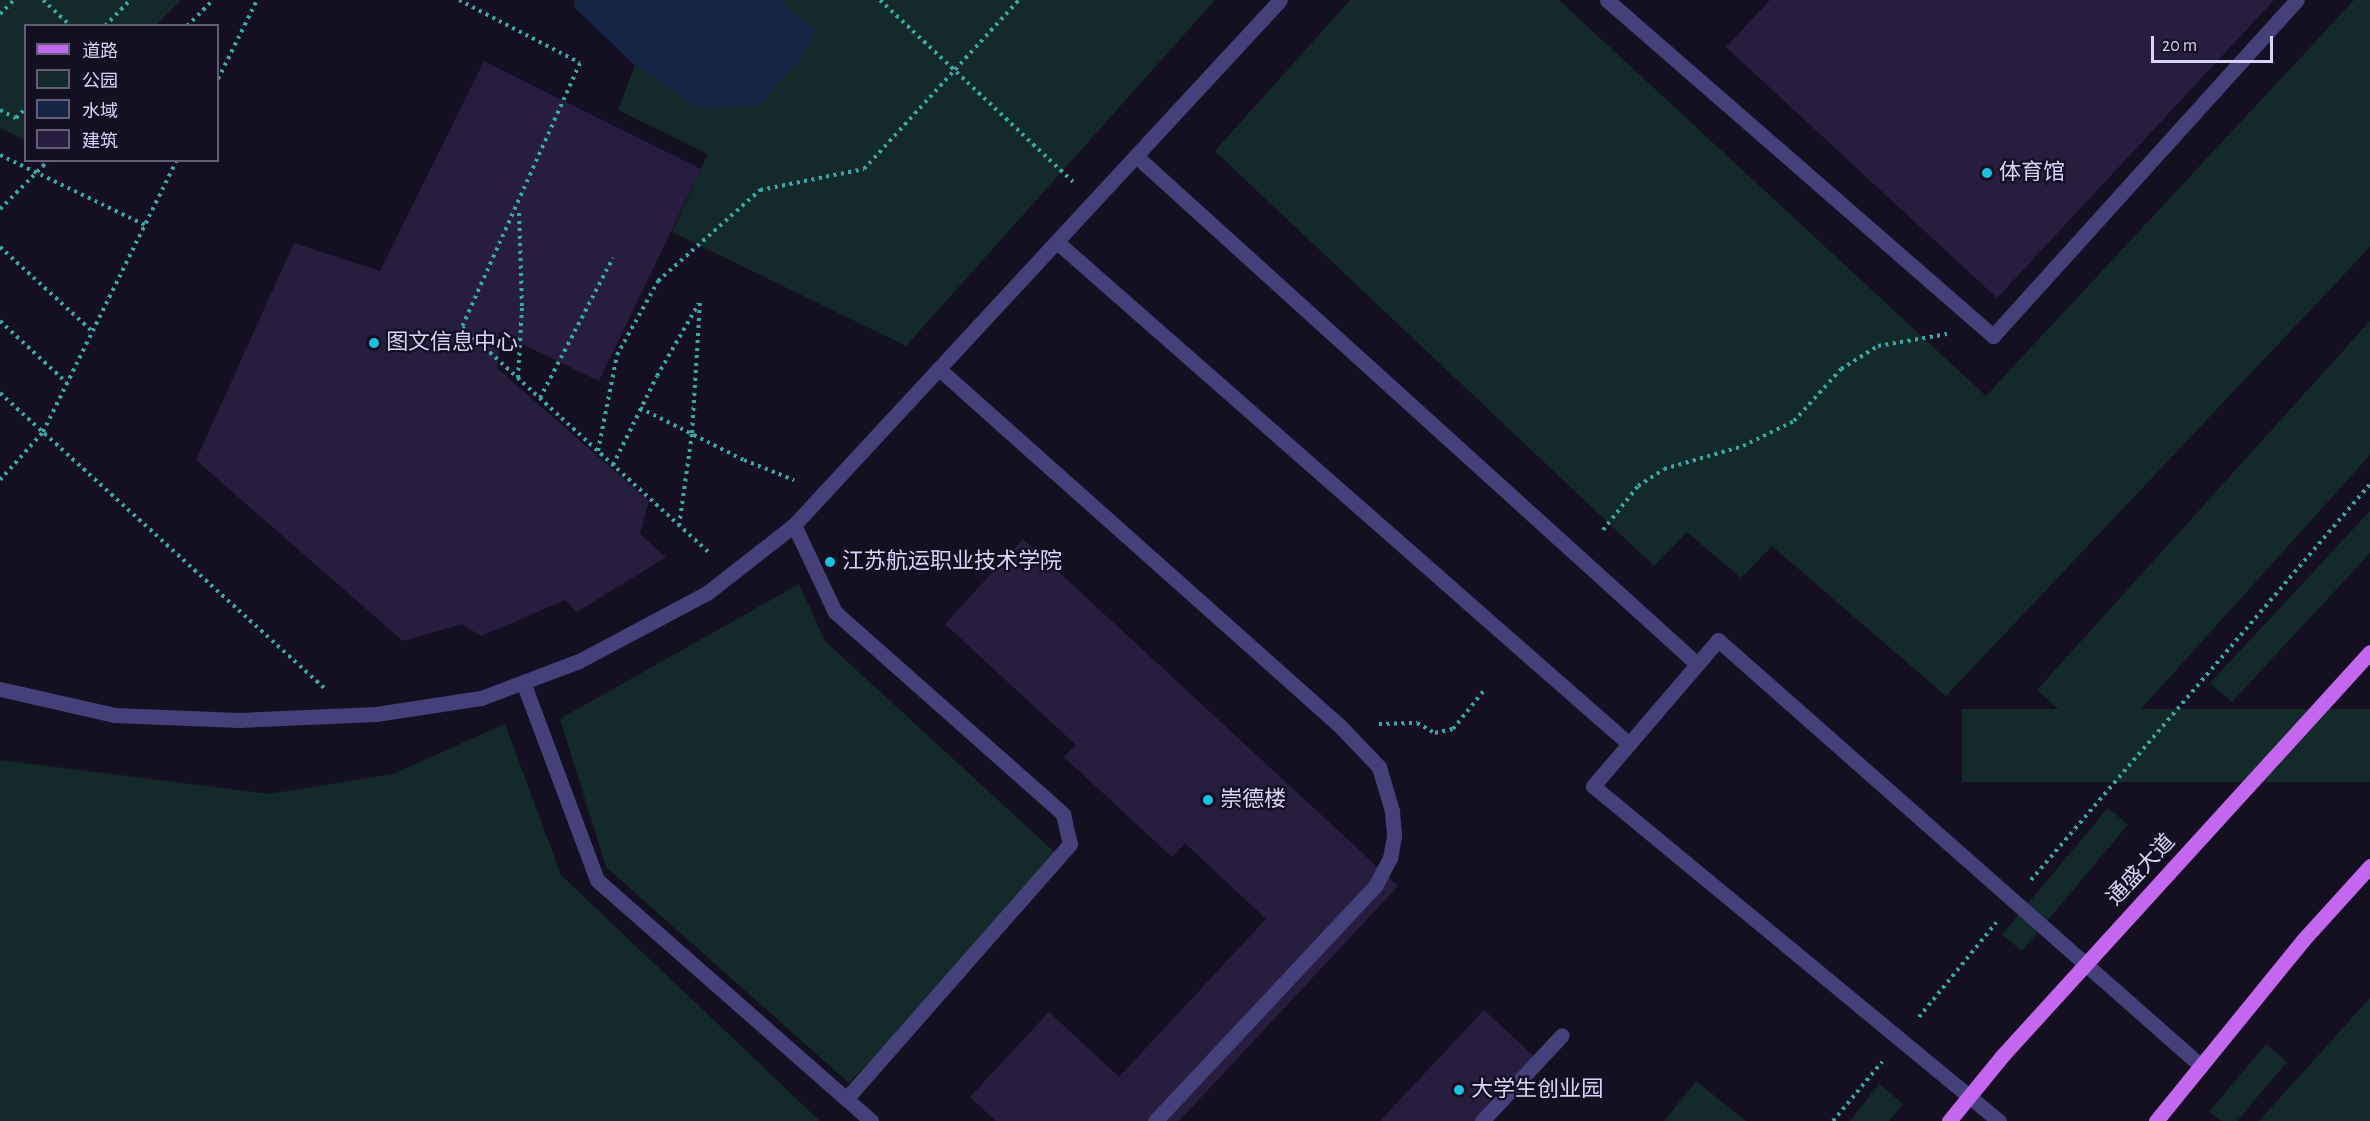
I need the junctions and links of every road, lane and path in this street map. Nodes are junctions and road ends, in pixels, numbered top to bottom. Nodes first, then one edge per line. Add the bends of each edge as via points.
1 (14, 0) edge
2 (43, 0) edge
3 (130, 0) edge
4 (213, 0) edge
5 (257, 0) edge
6 (459, 0) edge
7 (880, 0) edge
8 (1019, 0) edge
9 (1280, 0) edge
10 (1607, 0) edge
11 (2298, 0) edge
12 (0, 14) edge
13 (69, 24) edge
14 (107, 24) edge
15 (189, 24) edge
16 (955, 71) junction
17 (219, 77) edge
18 (0, 110) edge
19 (24, 110) edge
20 (0, 155) edge
21 (1136, 156) junction
22 (47, 162) edge
23 (176, 162) edge
24 (37, 172) junction
25 (1073, 182) dead end
26 (519, 208) junction
27 (0, 209) edge
28 (145, 225) junction
29 (1057, 242) junction
30 (0, 247) edge
31 (613, 258) dead end
32 (0, 321) edge
33 (93, 332) junction
34 (1993, 336) junction
35 (939, 369) junction
36 (518, 378) junction
37 (67, 383) junction
38 (0, 393) edge
39 (540, 398) junction
40 (640, 408) junction
41 (43, 432) junction
42 (692, 433) junction
43 (598, 451) junction
44 (613, 465) junction
45 (0, 480) edge
46 (794, 480) dead end
47 (2370, 484) edge
48 (794, 525) junction
49 (679, 526) junction
50 (1603, 530) dead end
51 (708, 552) dead end
52 (2370, 652) edge
53 (1697, 664) junction
54 (523, 682) junction
55 (0, 689) edge
56 (1485, 689) dead end
57 (353, 715) junction
58 (1340, 726) junction
59 (1629, 744) junction
60 (2370, 866) edge
61 (2014, 901) junction
62 (2085, 964) junction
63 (1562, 1035) dead end
64 (1900, 1040) junction
65 (2201, 1066) junction
66 (1969, 1096) junction
67 (846, 1099) junction
68 (871, 1121) edge
69 (1155, 1121) edge
70 (1482, 1121) edge
71 (1833, 1121) edge
72 (1949, 1121) edge
73 (1999, 1121) edge
74 (2156, 1121) edge

1 - 12 path
2 - 13 path
3 - 14 path
4 - 15 path
5 - 17 path
6 - 26 path via 580,63
7 - 16 path
8 - 16 path
9 - 21 street
10 - 34 street
11 - 34 street
16 - 25 path
16 - 43 path via 864,169 760,190 658,281 617,355
18 - 19 path via 16,118
20 - 24 path
21 - 29 street
21 - 53 street
22 - 24 path
23 - 28 path
24 - 27 path
24 - 28 path
26 - 36 path via 522,306
26 - 36 path via 462,327
28 - 33 path
29 - 35 street
29 - 59 street
30 - 33 path
31 - 39 path
32 - 37 path
33 - 37 path
34 - 50 path via 1938,334 1878,346 1841,369 1794,421 1743,446 1664,469 1638,486
35 - 48 street
35 - 58 street
36 - 39 path
37 - 41 path
38 - 41 path
39 - 43 path
40 - 42 path
40 - 42 path via 700,302
40 - 44 path
41 - 45 path
41 - 57 path
42 - 46 path
42 - 49 path
43 - 44 path
44 - 49 path
47 - 61 path
48 - 54 street via 707,593 579,661
48 - 67 street via 835,612 1063,814 1070,844
49 - 51 path
52 - 62 main road, 通盛大道
53 - 59 street
53 - 61 street via 1718,640
54 - 57 street via 481,698
54 - 67 street via 597,880
55 - 57 street via 114,715 239,720
56 - 58 path via 1453,729 1435,733 1417,723
58 - 69 street via 1379,766 1392,811 1394,836 1390,858 1375,886
59 - 64 street via 1593,786
60 - 65 main road via 2303,940
61 - 62 street
61 - 64 path
62 - 65 street
62 - 66 main road, 通盛大道
63 - 70 street
64 - 66 street
64 - 71 path
65 - 74 main road
66 - 72 main road, 通盛大道
66 - 73 street
67 - 68 street

